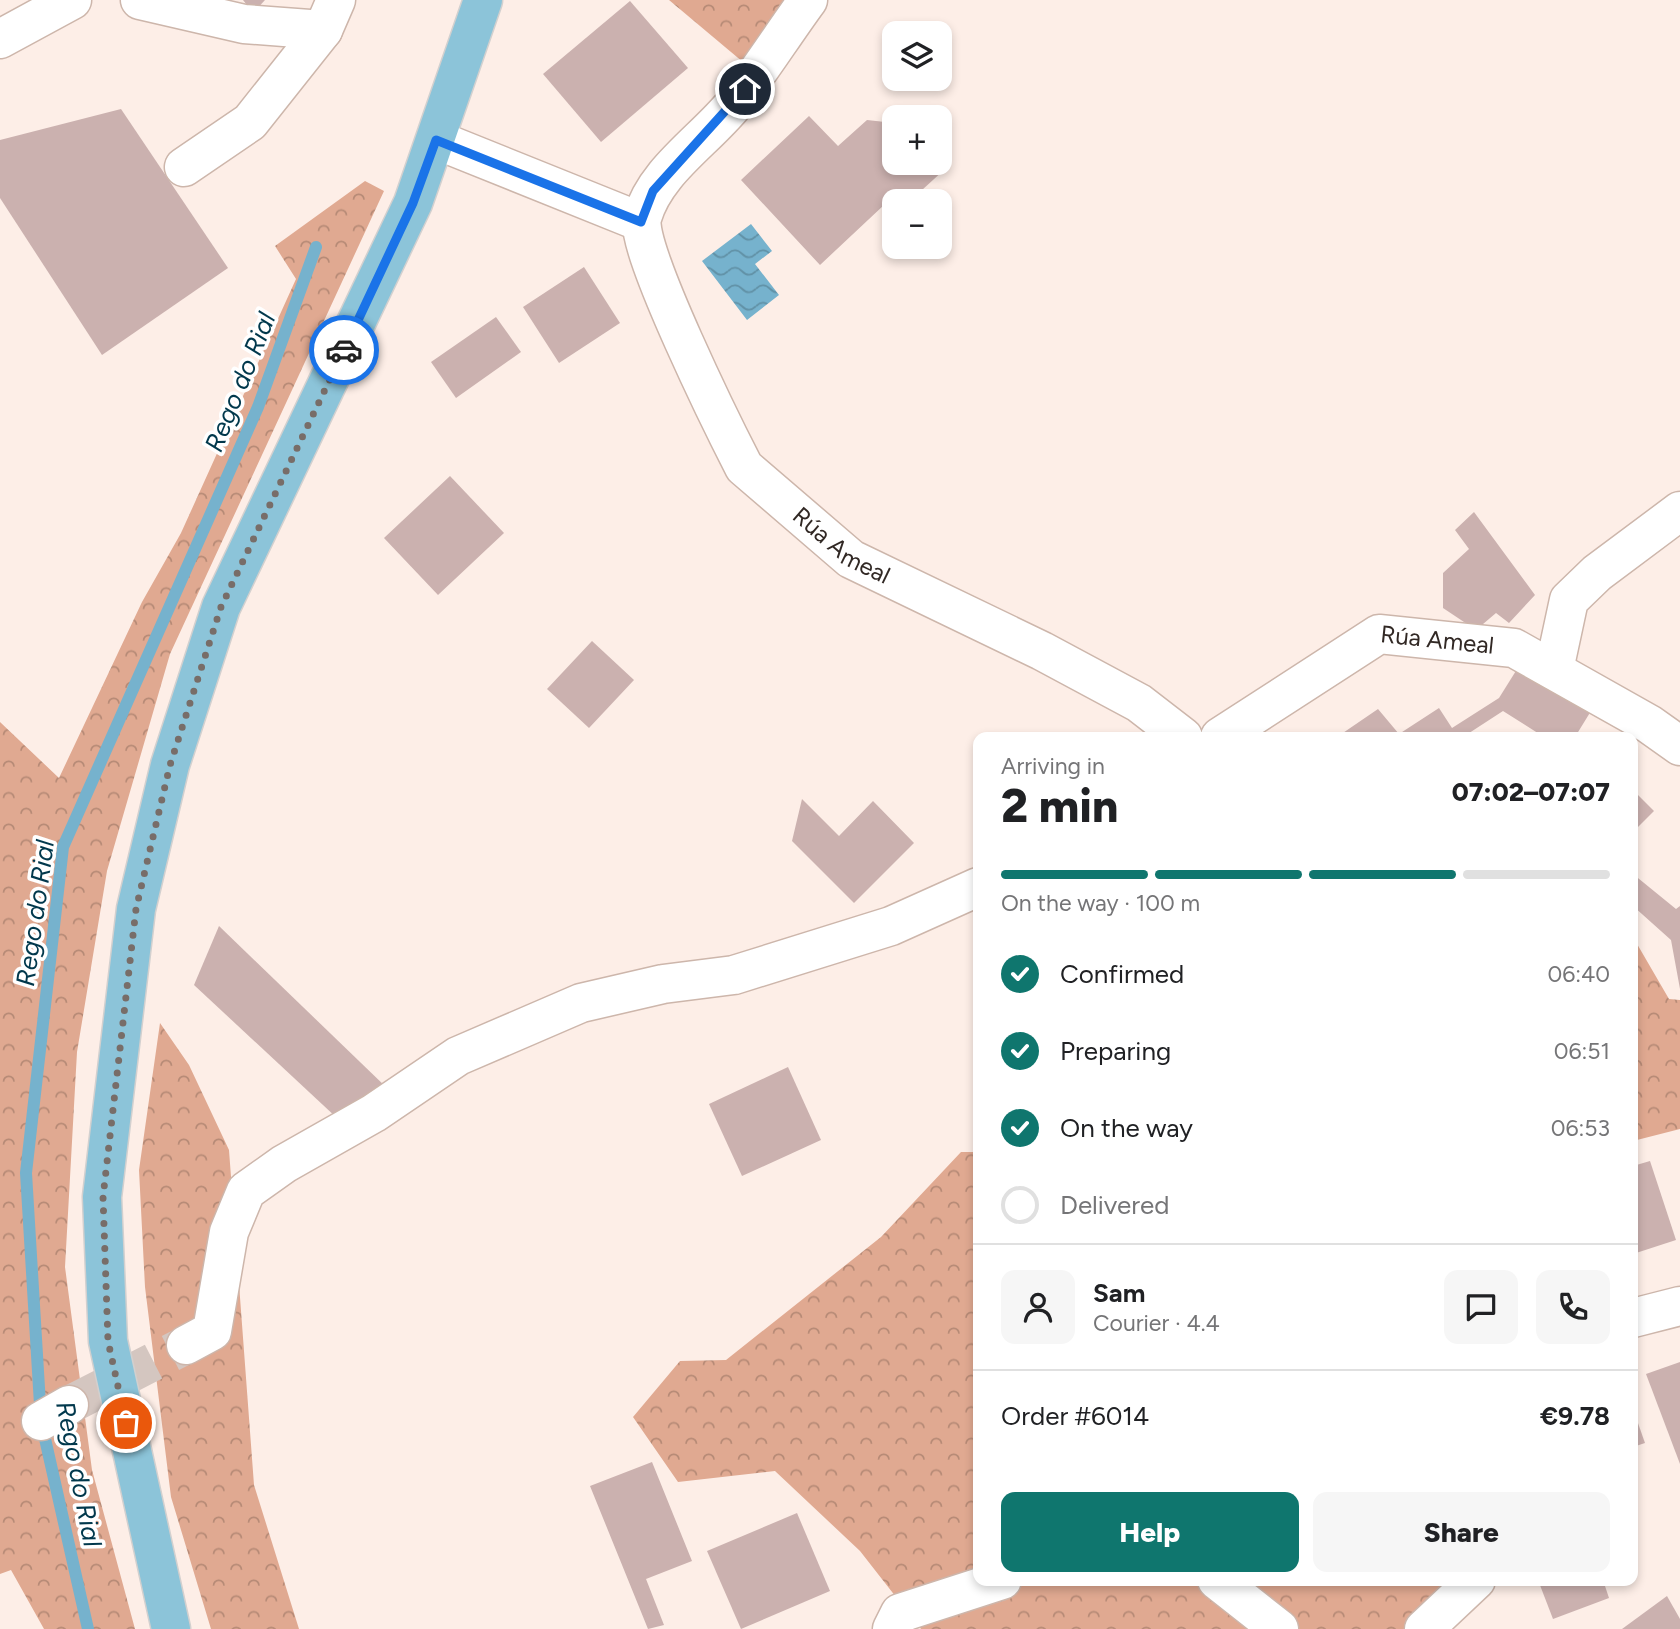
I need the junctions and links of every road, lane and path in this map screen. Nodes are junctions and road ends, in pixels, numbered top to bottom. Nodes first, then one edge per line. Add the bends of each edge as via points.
1 (72, 0) edge
2 (140, 0) edge
3 (483, 0) edge
4 (808, 0) edge
5 (329, 15) edge
6 (0, 39) edge
7 (436, 140) junction
8 (184, 167) dead end
9 (641, 222) junction
10 (1680, 511) edge
11 (1554, 670) junction
12 (1176, 732) edge
13 (1228, 732) edge
14 (1680, 746) edge
15 (973, 889) edge
16 (1680, 1306) edge
17 (1638, 1317) edge
18 (186, 1345) tunnel mouth
19 (983, 1586) edge
20 (1225, 1586) edge
21 (1470, 1586) edge
22 (1434, 1624) edge
23 (171, 1629) edge
24 (892, 1629) edge
25 (1279, 1629) edge

1 - 6 street
2 - 5 street via 244,24
3 - 7 main road
4 - 9 street via 734,104 653,191
5 - 8 street via 250,122
7 - 9 street
7 - 23 main road via 413,203 221,607 170,765 136,909 103,1197 108,1341
9 - 12 street, Rúa Ameal via 691,359 744,467 851,559 1127,696
10 - 11 street via 1597,573 1570,600
11 - 13 street, Rúa Ameal via 1514,648 1379,635
11 - 14 street, Rúa Ameal
15 - 18 street via 891,926 734,975 663,984 581,1003 458,1056 247,1191 229,1232 212,1331
16 - 17 street
19 - 24 street via 900,1613
20 - 25 street
21 - 22 street

